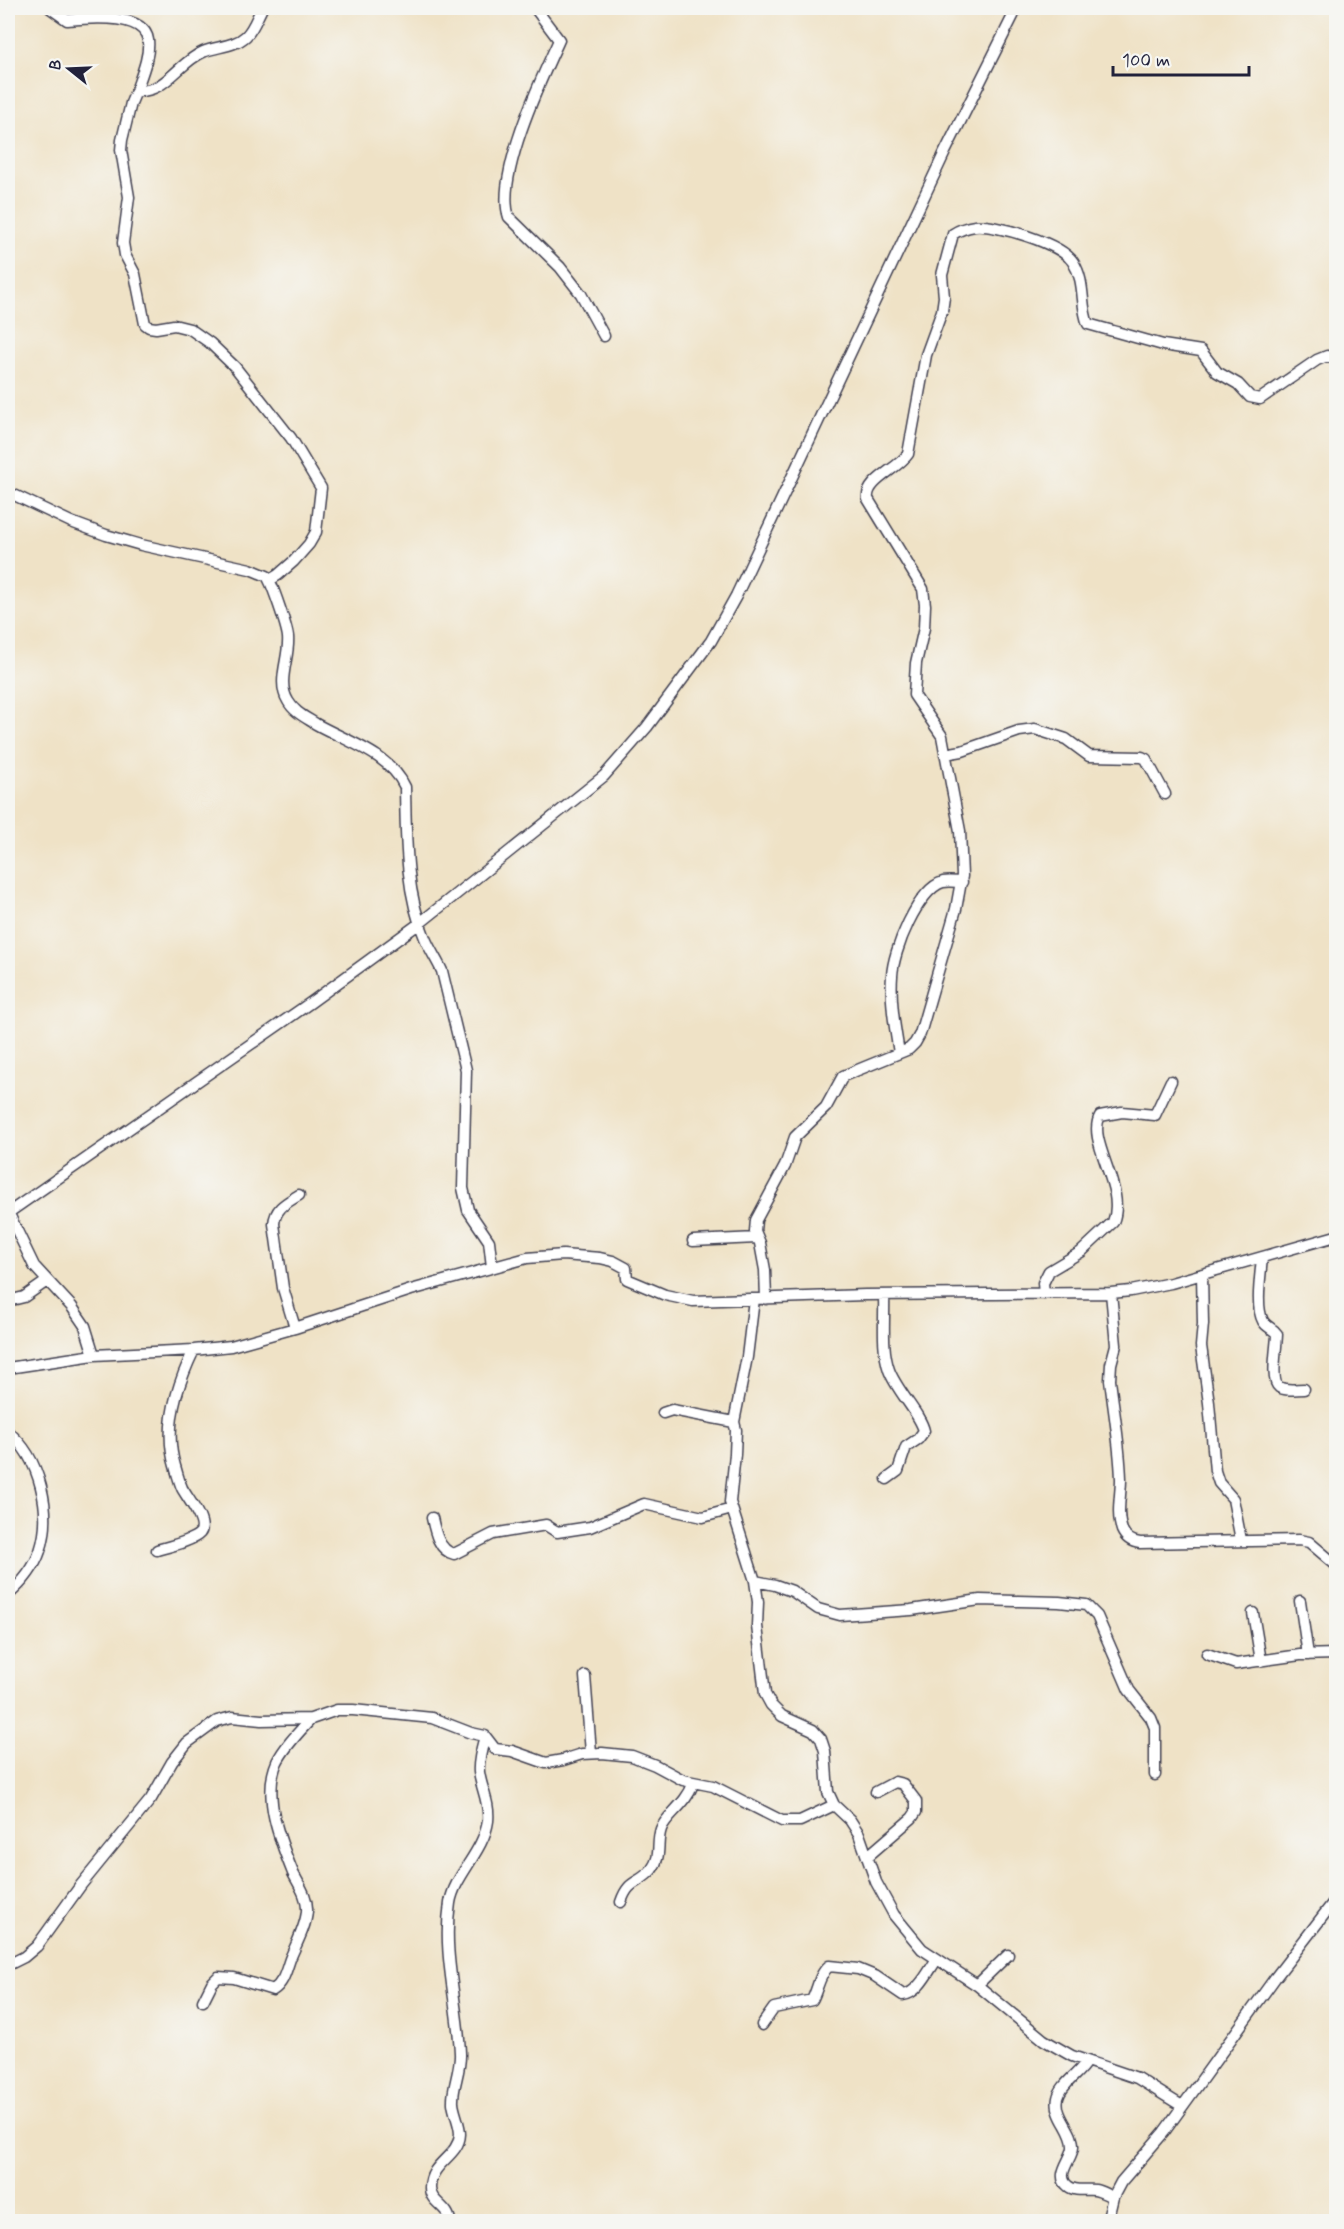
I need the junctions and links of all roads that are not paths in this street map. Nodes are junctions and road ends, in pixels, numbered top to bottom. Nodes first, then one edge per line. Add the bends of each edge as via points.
1 (50, 8) edge
2 (262, 8) edge
3 (535, 8) edge
4 (1016, 10) edge
5 (136, 91) junction
6 (604, 336) dead end
7 (1336, 359) edge
8 (8, 492) edge
9 (270, 580) junction
10 (945, 754) junction
11 (1165, 794) dead end
12 (962, 882) junction
13 (420, 923) junction
14 (899, 1053) junction
15 (1171, 1081) dead end
16 (298, 1195) dead end
17 (8, 1212) edge
18 (1336, 1236) edge
19 (757, 1238) junction
20 (693, 1241) dead end
21 (1262, 1257) junction
22 (492, 1267) junction
23 (1202, 1274) junction
24 (47, 1281) junction
25 (1111, 1293) junction
26 (1044, 1294) junction
27 (884, 1295) junction
28 (760, 1299) junction
29 (8, 1301) edge
30 (295, 1329) junction
31 (194, 1350) junction
32 (94, 1355) junction
33 (8, 1368) edge
34 (1304, 1389) dead end
35 (663, 1413) dead end
36 (734, 1422) junction
37 (8, 1432) edge
38 (887, 1479) dead end
39 (732, 1509) junction
40 (432, 1518) dead end
41 (1240, 1539) junction
42 (157, 1550) dead end
43 (1336, 1565) edge
44 (755, 1581) junction
45 (8, 1595) edge
46 (1300, 1601) dead end
47 (1253, 1613) dead end
48 (1207, 1654) dead end
49 (1336, 1654) edge
50 (1308, 1655) junction
51 (1261, 1661) junction
52 (585, 1676) dead end
53 (311, 1719) junction
54 (485, 1736) junction
55 (591, 1753) junction
56 (1155, 1775) dead end
57 (693, 1784) junction
58 (876, 1792) dead end
59 (834, 1805) junction
60 (868, 1857) junction
61 (1336, 1899) edge
62 (621, 1902) dead end
63 (1008, 1956) dead end
64 (937, 1959) junction
65 (8, 1965) edge
66 (977, 1985) junction
67 (203, 2001) dead end
68 (762, 2025) dead end
69 (1086, 2061) junction
70 (1182, 2106) junction
71 (1112, 2199) junction
72 (1108, 2217) edge
73 (450, 2222) edge

1 - 5 street via 67,20 118,20 142,28 148,50
2 - 5 street via 245,37 202,52 165,82
3 - 6 street via 559,40 520,134 506,191 506,207 509,217 560,267 581,294
4 - 13 street via 711,641 647,727 604,776
5 - 9 street via 121,150 129,197 123,243 124,255 135,274 145,324 190,329 210,343 235,367 291,438 321,488 316,532 294,561
7 - 10 street via 1327,356 1317,360 1260,399 1250,397 1238,384 1217,372 1201,351 1088,324 1081,279 1064,253 1001,229 976,226 953,234 942,275 942,311 926,355 908,454 870,486 867,494 922,589 924,628 914,695 938,727
8 - 9 street via 106,534 250,569
9 - 13 street via 288,638 284,690 288,700 298,713 380,759 395,771 405,787 409,872
10 - 11 street via 1035,729 1066,739 1089,756 1146,759
10 - 12 street via 960,831
12 - 14 street via 920,1034 909,1049
12 - 14 street via 943,882 927,893 911,917 901,943 892,977
13 - 17 street
13 - 22 street via 442,971 466,1070 463,1188 468,1210 489,1241
14 - 19 street via 843,1076 826,1107 795,1137 785,1166 756,1220
15 - 26 street via 1155,1115 1122,1112 1100,1116 1096,1127 1112,1178 1116,1215 1081,1252 1049,1271 1043,1283
16 - 30 street via 279,1208 274,1224 283,1288
17 - 24 street via 34,1266
18 - 21 street
19 - 20 street
19 - 28 street via 765,1270
21 - 23 street
21 - 34 street via 1260,1311 1262,1320 1277,1334 1276,1383 1286,1389
22 - 28 street via 527,1258 600,1258 626,1268 627,1279 665,1295 693,1301
22 - 30 street
23 - 25 street
23 - 41 street via 1201,1346 1215,1471 1219,1483 1233,1499
24 - 29 street via 24,1297
24 - 32 street via 85,1326
25 - 26 street
25 - 41 street via 1116,1345 1110,1380 1122,1530 1132,1542 1140,1543
26 - 27 street
27 - 28 street
27 - 38 street via 889,1371 924,1431 906,1447 898,1471
28 - 36 street
30 - 31 street via 231,1346
31 - 32 street
31 - 42 street via 172,1407 172,1432 174,1462 182,1487 201,1521 201,1530 193,1537
32 - 33 street
35 - 36 street via 672,1410
36 - 39 street via 735,1455 729,1502
37 - 45 street via 21,1443 34,1465 41,1489 44,1530 33,1567
39 - 40 street via 703,1517 644,1504 590,1527 557,1532 546,1525 493,1534 454,1554 441,1545
39 - 44 street
41 - 43 street via 1309,1542
44 - 56 street via 792,1591 818,1609 840,1615 980,1600 1086,1605 1096,1616 1129,1690 1151,1718 1155,1728
44 - 59 street via 765,1694 782,1716 813,1730 821,1739 828,1792
46 - 50 street
47 - 51 street
48 - 51 street via 1236,1664
49 - 50 street
50 - 51 street
52 - 55 street
53 - 54 street via 337,1710 372,1711 432,1718
53 - 65 street via 232,1717 217,1721 187,1743 151,1799 37,1946
53 - 67 street via 277,1762 271,1789 277,1826 305,1896 307,1911 285,1973 273,1990 218,1977
54 - 55 street via 495,1749 546,1763
54 - 73 street via 479,1774 486,1797 486,1832 450,1902 450,1966 460,2057 453,2101 460,2132 459,2143 435,2169 430,2190 432,2197 447,2210
55 - 57 street via 632,1756
57 - 59 street via 713,1786 783,1821 800,1821
57 - 62 street via 684,1803 662,1827 659,1855 651,1870 628,1886
58 - 60 street via 894,1782 901,1783 917,1808 912,1818
59 - 60 street via 850,1820
60 - 64 street via 894,1915 913,1939
61 - 70 street
63 - 66 street
64 - 66 street
64 - 68 street via 909,1995 875,1976 829,1966 812,2000 774,2008
66 - 69 street via 1044,2040
69 - 70 street via 1137,2078
69 - 71 street via 1058,2099 1060,2114 1073,2141 1063,2170 1064,2180 1068,2186 1095,2190
70 - 71 street via 1121,2182
71 - 72 street

